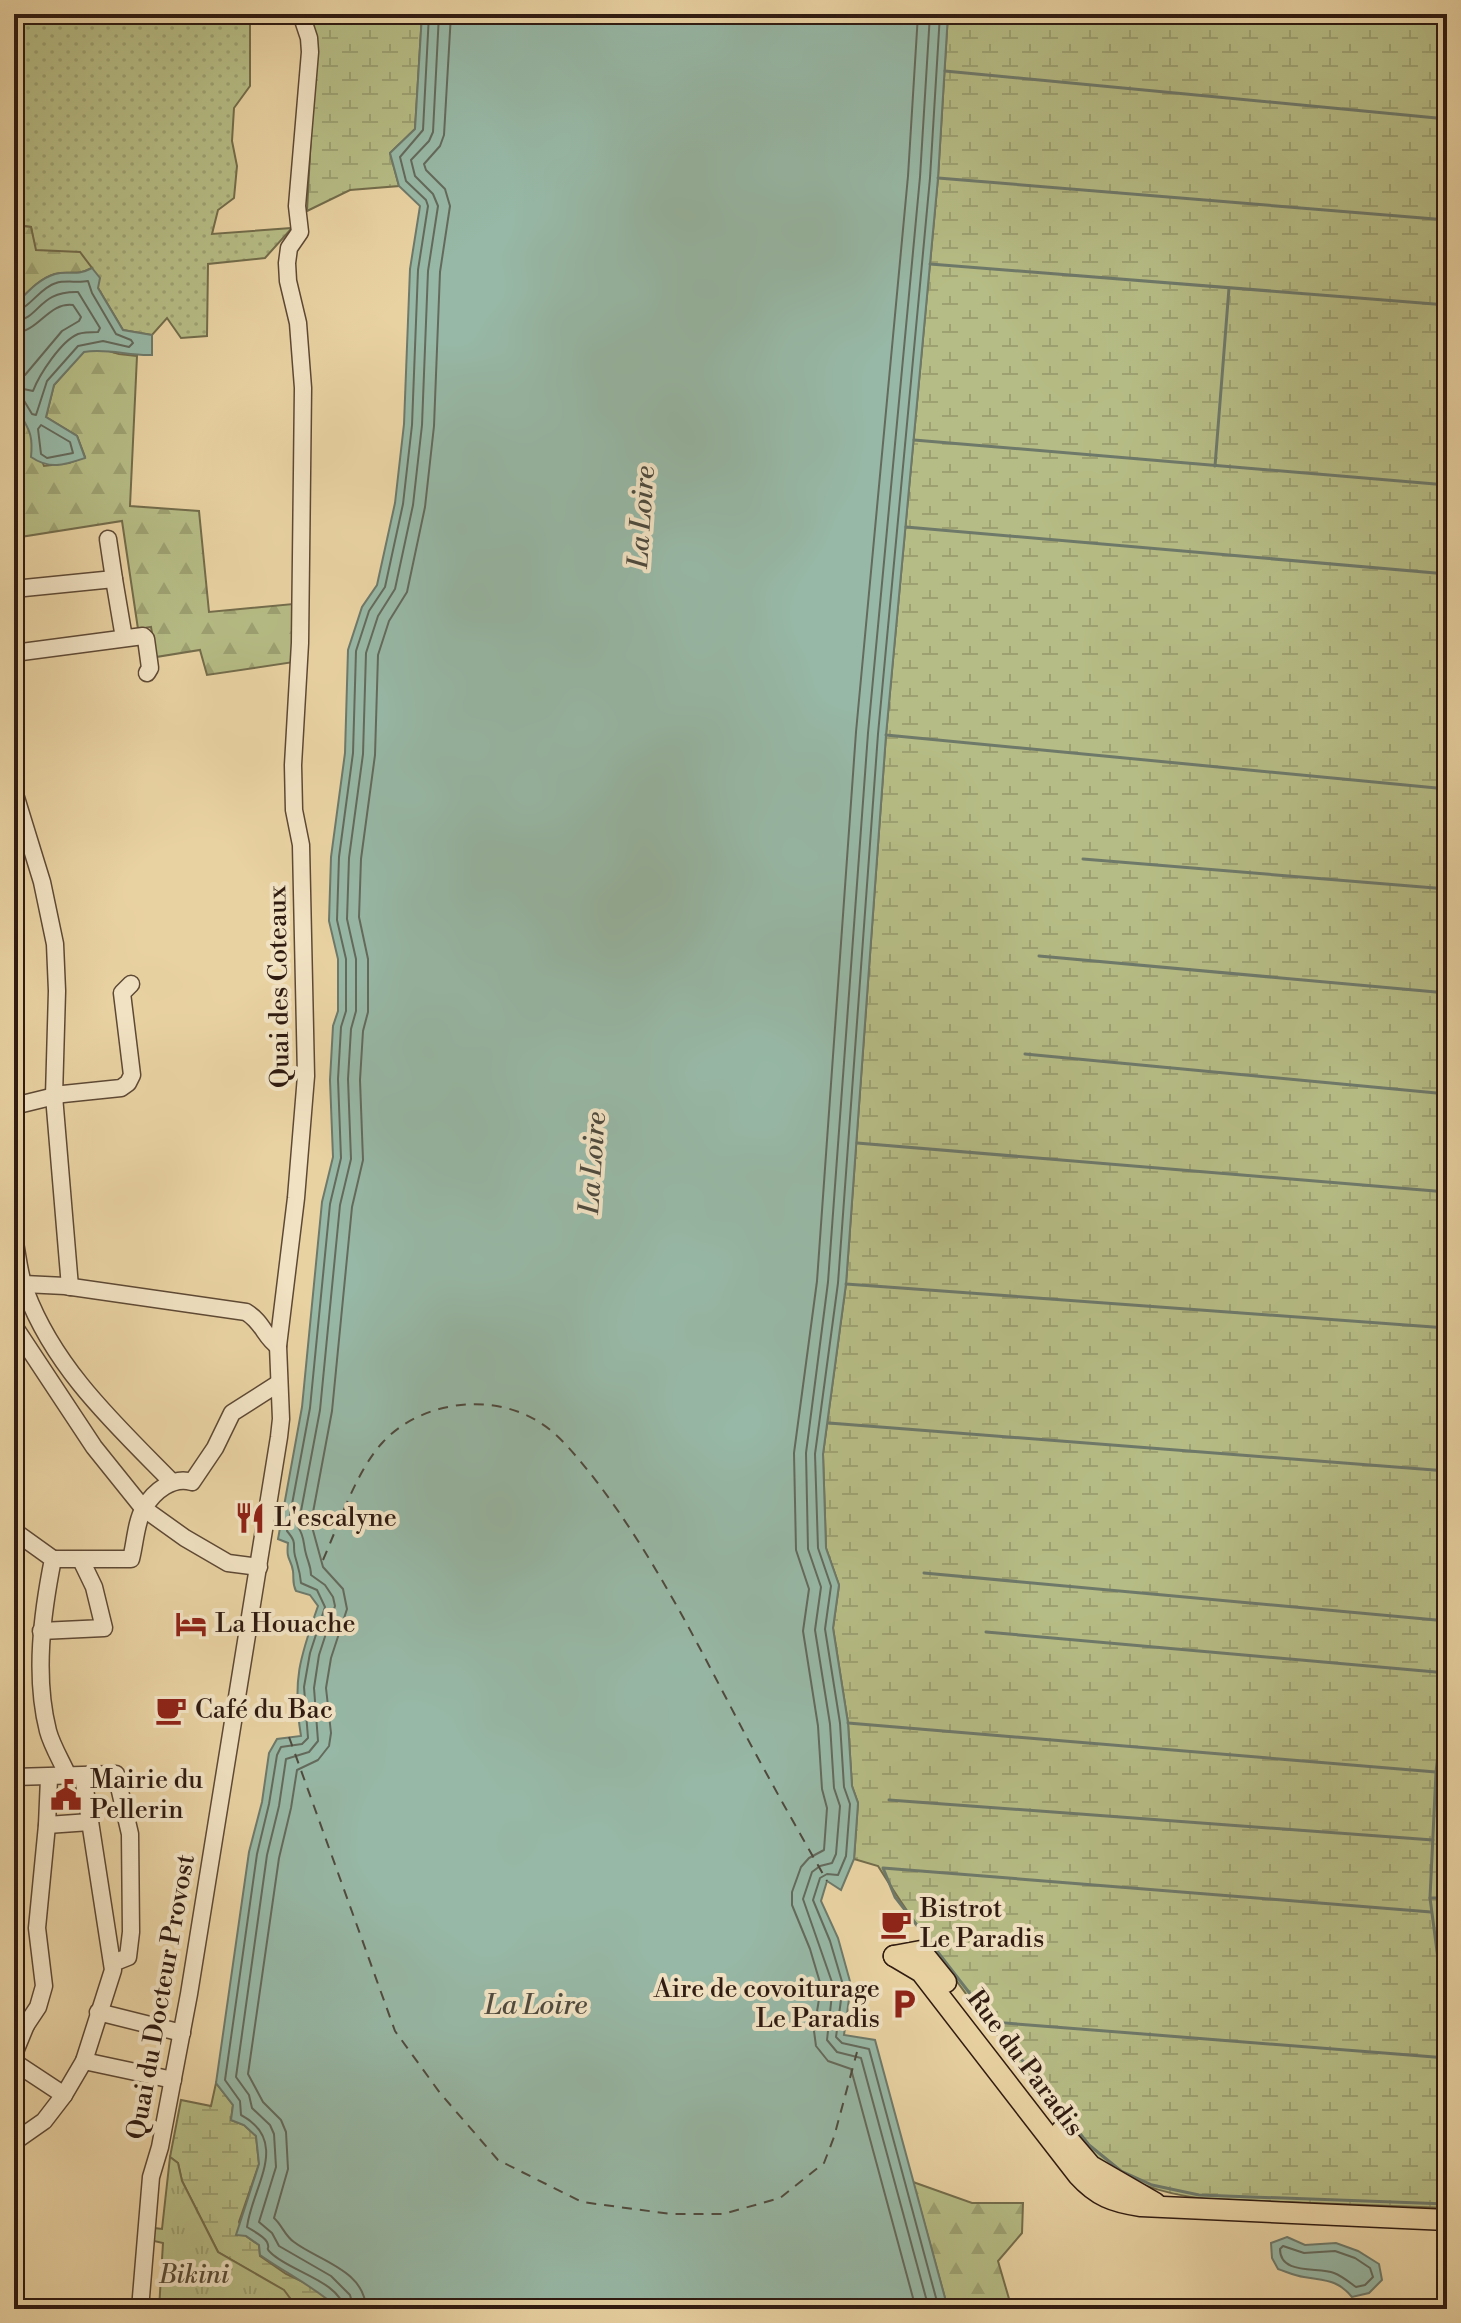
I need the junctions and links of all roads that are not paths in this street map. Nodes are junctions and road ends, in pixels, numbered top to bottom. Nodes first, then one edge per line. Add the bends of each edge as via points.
1 (301, 14) edge
2 (108, 539) dead end
3 (114, 579) junction
4 (14, 589) edge
5 (124, 638) junction
6 (14, 653) edge
7 (147, 673) dead end
8 (14, 791) edge
9 (131, 984) dead end
10 (54, 1096) junction
11 (14, 1106) edge
12 (14, 1238) edge
13 (19, 1281) edge
14 (70, 1287) junction
15 (14, 1326) edge
16 (278, 1346) junction
17 (279, 1383) junction
18 (177, 1480) junction
19 (143, 1508) junction
20 (14, 1531) edge
21 (53, 1559) junction
22 (81, 1560) junction
23 (259, 1567) junction
24 (41, 1631) junction
25 (246, 1648) joint
26 (76, 1776) junction
27 (14, 1777) edge
28 (49, 1778) junction
29 (90, 1822) junction
30 (47, 1825) junction
31 (113, 1963) junction
32 (98, 2012) junction
33 (20, 2021) edge
34 (182, 2033) junction
35 (14, 2054) edge
36 (84, 2061) junction
37 (14, 2062) edge
38 (173, 2080) junction
39 (64, 2095) junction
40 (14, 2142) edge
41 (1157, 2204) junction
42 (1447, 2220) edge
43 (140, 2309) edge

1 - 16 street, Quai des Coteaux via 310,52 297,206 300,232 287,263 303,388 294,810 301,845 306,1076
2 - 3 street
3 - 4 street
3 - 5 street
5 - 6 street
5 - 7 street via 146,639
8 - 10 street via 55,944
9 - 10 street via 122,993 132,1075 128,1083
10 - 11 street
10 - 14 street
12 - 13 street
13 - 14 street
13 - 18 street via 65,1368 102,1411
14 - 16 street via 246,1312
15 - 19 street via 94,1447
16 - 17 street, Quai des Coteaux
17 - 18 street via 232,1413 192,1482
17 - 23 street, Quai des Coteaux via 281,1419
18 - 19 street
19 - 22 street via 131,1559
19 - 23 street via 204,1551 228,1563
20 - 21 street
21 - 22 street
21 - 24 street
22 - 24 street via 104,1628
23 - 25 street, Quai des Coteaux
24 - 26 street via 48,1732
25 - 34 street, Quai du Docteur Provost
26 - 28 street
26 - 29 street
26 - 31 street via 116,1774 130,1834 128,1957
27 - 28 street
28 - 30 street
29 - 30 street
29 - 31 street
30 - 33 street via 37,1928 44,1986 38,2007
31 - 32 street
32 - 34 street
32 - 36 street
33 - 35 street
34 - 38 street, Quai du Docteur Provost
36 - 38 street
36 - 39 street
37 - 39 street
38 - 43 street, Quai du Docteur Provost via 151,2177
39 - 40 street via 44,2121
41 - 41 main road, Rue du Paradis via 1085,2160 923,1952 894,1956 930,1982 1088,2187 1112,2201
41 - 42 main road, Rue du Paradis

